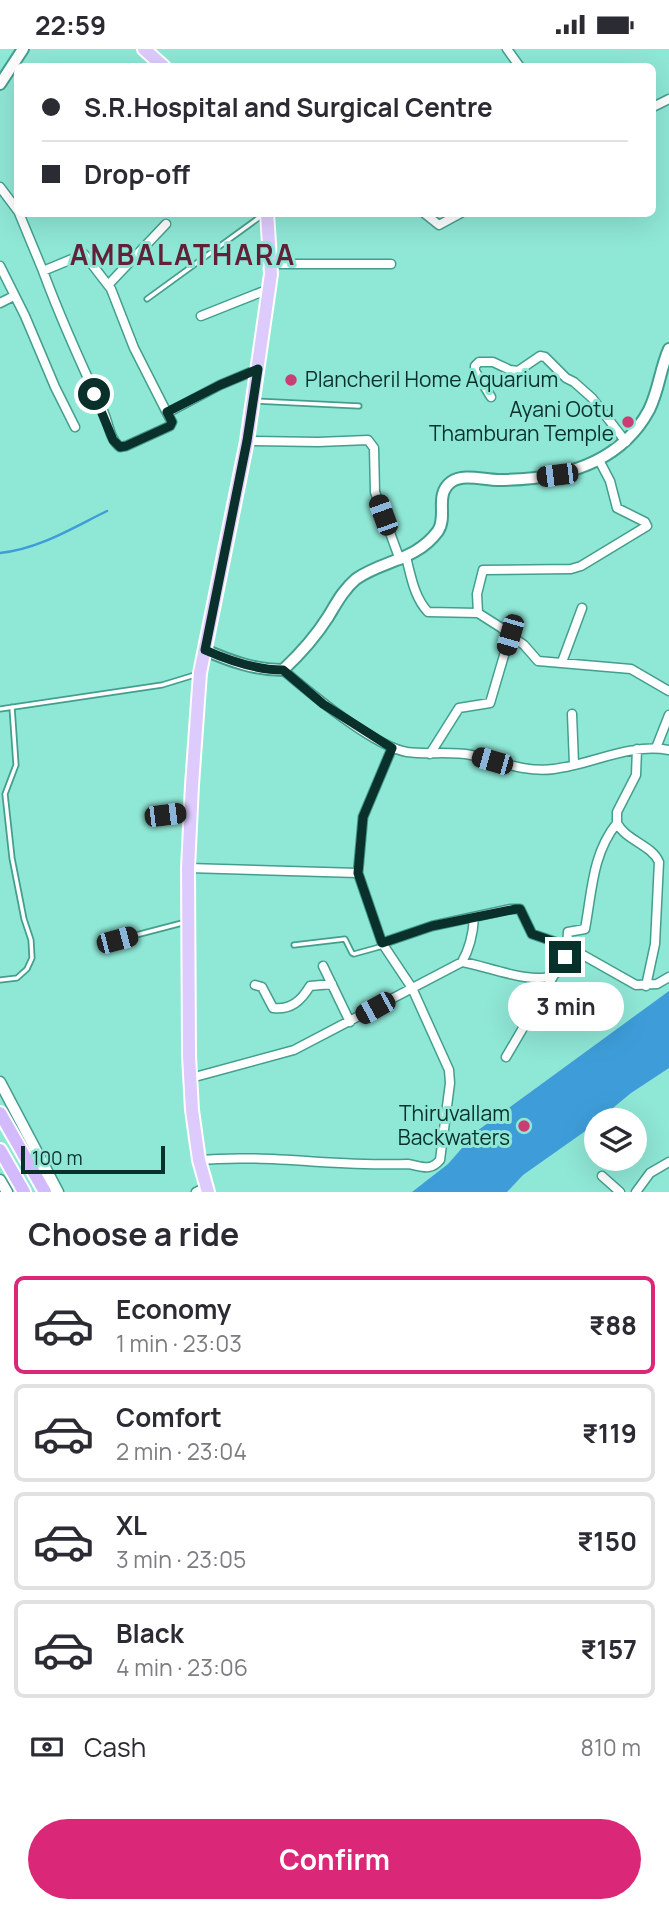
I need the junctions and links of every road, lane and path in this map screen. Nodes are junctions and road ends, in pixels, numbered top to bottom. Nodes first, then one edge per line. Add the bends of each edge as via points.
1 (23, 49) edge
2 (144, 49) edge
3 (160, 63) edge
4 (0, 84) edge
5 (0, 187) edge
6 (14, 203) edge
7 (21, 217) edge
8 (260, 217) edge
9 (266, 217) edge
10 (429, 217) edge
11 (454, 217) edge
12 (166, 224) dead end
13 (271, 264) junction
14 (391, 264) dead end
15 (0, 266) edge
16 (43, 271) junction
17 (109, 284) junction
18 (269, 289) junction
19 (14, 296) junction
20 (147, 299) dead end
21 (0, 303) edge
22 (201, 316) dead end
23 (669, 349) edge
24 (258, 369) junction
25 (491, 397) dead end
26 (253, 401) junction
27 (359, 406) dead end
28 (167, 412) junction
29 (75, 427) dead end
30 (247, 441) junction
31 (625, 442) junction
32 (599, 460) junction
33 (403, 559) junction
34 (582, 608) dead end
35 (478, 613) junction
36 (510, 635) junction
37 (205, 650) junction
38 (562, 662) junction
39 (283, 670) junction
40 (200, 673) junction
41 (669, 691) edge
42 (12, 707) junction
43 (0, 709) edge
44 (572, 715) dead end
45 (669, 715) edge
46 (392, 748) junction
47 (656, 748) junction
48 (637, 749) junction
49 (669, 750) edge
50 (430, 754) junction
51 (573, 764) junction
52 (192, 812) junction
53 (150, 817) dead end
54 (617, 823) junction
55 (188, 869) junction
56 (358, 873) junction
57 (474, 918) junction
58 (190, 921) junction
59 (117, 940) dead end
60 (294, 945) dead end
61 (383, 945) junction
62 (567, 946) junction
63 (462, 962) junction
64 (323, 966) dead end
65 (554, 975) junction
66 (669, 977) edge
67 (0, 981) edge
68 (332, 984) junction
69 (255, 985) dead end
70 (646, 986) junction
71 (412, 988) junction
72 (350, 1022) junction
73 (506, 1057) dead end
74 (191, 1079) junction
75 (0, 1082) edge
76 (0, 1113) edge
77 (0, 1150) edge
78 (199, 1160) junction
79 (669, 1162) edge
80 (602, 1177) dead end
81 (0, 1179) edge
82 (203, 1190) edge
83 (7, 1192) edge
84 (24, 1192) edge
85 (45, 1192) edge
86 (58, 1192) edge
87 (620, 1192) edge
88 (636, 1192) edge

1 - 4 main road
2 - 3 main road
5 - 6 street
7 - 16 street
8 - 20 lane
9 - 13 main road
10 - 11 street via 439,225
12 - 17 street
13 - 14 street
13 - 18 main road
15 - 19 street
16 - 17 street via 84,254
16 - 28 street via 116,445 126,446 170,426
17 - 28 street via 134,348
18 - 22 street
18 - 24 main road
19 - 21 street
19 - 29 street
23 - 31 main road via 660,386
24 - 26 main road
24 - 28 street
25 - 31 street via 475,371 479,362 518,371 545,357 592,398
26 - 27 lane
26 - 30 main road
30 - 33 street via 368,439 374,449 375,492
30 - 37 main road
31 - 32 main road
32 - 33 main road via 557,475 453,480 443,492 439,530
32 - 35 street via 617,508 647,526 571,569 483,570
33 - 35 street via 428,612
33 - 39 main road via 356,580
34 - 38 street
35 - 36 street
36 - 38 street via 538,661
36 - 50 street via 490,702 459,708
37 - 39 main road via 231,661
37 - 40 main road
38 - 41 street via 631,669
39 - 46 street via 323,704
40 - 42 lane via 162,685
40 - 52 main road
42 - 43 lane
42 - 67 lane via 16,765 5,794 32,958 17,978
44 - 51 street
45 - 47 street
46 - 50 street
46 - 56 street via 363,817
47 - 48 street
47 - 49 street
48 - 51 street
48 - 54 street via 636,775 617,811
50 - 51 street via 467,754 534,770
52 - 53 lane
52 - 55 main road
54 - 62 street via 596,860 585,929 568,932
54 - 70 street via 659,862 655,944
55 - 56 street
55 - 58 main road
56 - 61 street
57 - 61 street via 432,926
57 - 62 street via 520,909 532,934
57 - 63 street
58 - 59 lane
58 - 74 main road
60 - 61 lane via 345,939 354,954
61 - 71 street
62 - 65 street
62 - 70 street via 635,985
63 - 65 street via 516,976
63 - 71 street
64 - 68 street
65 - 73 street
66 - 70 street
68 - 69 street via 310,986 285,1009 273,1008 262,987
68 - 72 street
71 - 72 street
71 - 78 street via 450,1076 442,1153 436,1164 426,1168 233,1157
72 - 74 street via 294,1050
74 - 78 main road
75 - 86 street
76 - 85 highway
77 - 84 highway
78 - 82 main road
79 - 88 street via 650,1173
80 - 87 street
81 - 83 street

